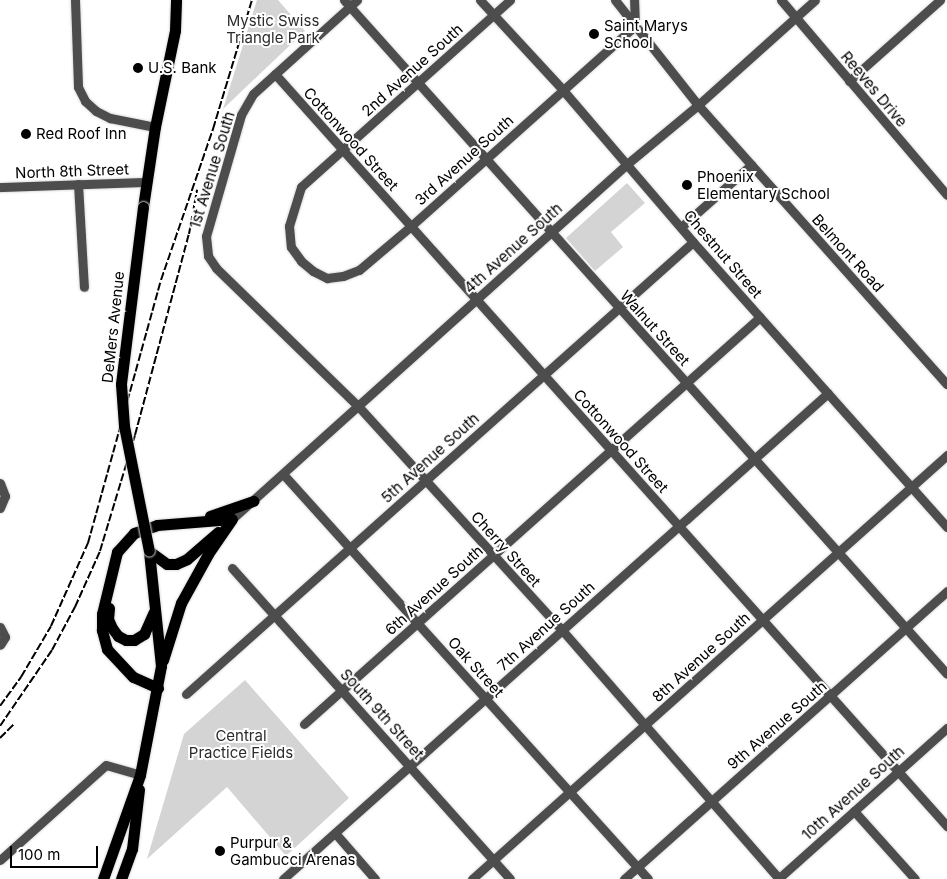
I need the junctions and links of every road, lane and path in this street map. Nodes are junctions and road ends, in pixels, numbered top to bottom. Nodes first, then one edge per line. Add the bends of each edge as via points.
1 (74, 0) edge
2 (176, 0) edge
3 (480, 0) edge
4 (510, 0) edge
5 (615, 0) edge
6 (634, 0) edge
7 (781, 0) edge
8 (815, 0) edge
9 (940, 0) edge
10 (350, 2) edge
11 (947, 7) edge
12 (493, 15) junction
13 (796, 17) junction
14 (634, 26) junction
15 (275, 74) junction
16 (849, 81) junction
17 (419, 82) junction
18 (562, 89) junction
19 (698, 105) junction
20 (155, 127) junction
21 (343, 150) junction
22 (486, 158) junction
23 (627, 164) junction
24 (751, 165) junction
25 (146, 182) junction
26 (78, 184) junction
27 (0, 187) edge
28 (947, 195) edge
29 (411, 226) junction
30 (681, 227) junction
31 (552, 232) junction
32 (693, 242) junction
33 (206, 246) joint
34 (301, 261) joint
35 (84, 287) dead end
36 (476, 299) junction
37 (619, 308) junction
38 (760, 317) junction
39 (544, 376) junction
40 (687, 383) junction
41 (947, 384) edge
42 (828, 393) junction
43 (359, 406) junction
44 (612, 451) junction
45 (947, 455) edge
46 (754, 459) junction
47 (283, 474) junction
48 (426, 480) junction
49 (0, 483) edge
50 (911, 487) junction
51 (253, 501) junction
52 (0, 508) edge
53 (232, 519) junction
54 (184, 523) junction
55 (680, 526) junction
56 (947, 527) edge
57 (350, 548) junction
58 (149, 551) junction
59 (838, 552) junction
60 (493, 556) junction
61 (232, 568) dead end
62 (110, 576) junction
63 (947, 591) edge
64 (155, 602) junction
65 (275, 615) junction
66 (763, 620) junction
67 (418, 623) junction
68 (0, 627) edge
69 (906, 628) junction
70 (562, 630) junction
71 (2, 641) edge
72 (161, 666) junction
73 (947, 674) edge
74 (158, 688) junction
75 (343, 690) junction
76 (186, 694) dead end
77 (831, 697) junction
78 (486, 698) junction
79 (304, 724) dead end
80 (645, 725) junction
81 (947, 728) edge
82 (410, 766) junction
83 (898, 772) junction
84 (140, 775) junction
85 (569, 792) junction
86 (712, 800) junction
87 (854, 811) junction
88 (947, 826) edge
89 (334, 833) junction
90 (117, 844) junction
91 (132, 849) junction
92 (0, 860) edge
93 (493, 860) junction
94 (637, 867) junction
95 (103, 879) edge
96 (121, 879) edge
97 (283, 879) edge
98 (375, 879) edge
99 (472, 879) edge
100 (510, 879) edge
101 (624, 879) edge
102 (648, 879) edge
103 (778, 879) edge
104 (915, 879) edge

1 - 20 street via 78,87 85,101 110,118
2 - 20 main road, DeMers Avenue via 175,30
3 - 12 street, Chestnut Street
4 - 12 street, 2nd Avenue South
5 - 14 street, Belmont Road
6 - 14 street
7 - 13 street, Reeves Drive
8 - 13 street, 4th Avenue South
9 - 11 street
9 - 16 street
10 - 15 street, 1st Avenue South
10 - 17 street, Walnut Street
12 - 17 street, 2nd Avenue South
12 - 18 street, Chestnut Street
13 - 16 street, Reeves Drive
13 - 19 street, 4th Avenue South
14 - 18 street, 3rd Avenue South
14 - 19 street, Belmont Road
15 - 21 street, Cottonwood Street
15 - 33 street, 1st Avenue South via 254,94 241,114 206,236
16 - 28 street, Reeves Drive
17 - 21 street, 2nd Avenue South
17 - 22 street, Walnut Street
18 - 22 street, 3rd Avenue South
18 - 23 street, Chestnut Street
19 - 23 street, 4th Avenue South
19 - 24 street, Belmont Road
20 - 25 main road, DeMers Avenue
21 - 29 street, Cottonwood Street
21 - 34 street, 2nd Avenue South via 301,187 289,226 291,247
22 - 29 street, 3rd Avenue South
22 - 31 street, Walnut Street
23 - 30 street, Chestnut Street
23 - 31 street, 4th Avenue South
24 - 30 street
24 - 41 street, Belmont Road
25 - 26 street, North 8th Street
25 - 58 main road, DeMers Avenue, bridge via 121,384 124,426
26 - 27 street, North 8th Street
26 - 35 street
29 - 34 street, 3rd Avenue South via 359,270 343,276 327,278
29 - 36 street, Cottonwood Street
30 - 32 street, Chestnut Street
31 - 36 street, 4th Avenue South
31 - 37 street, Walnut Street
32 - 37 street, 5th Avenue South
32 - 38 street, Chestnut Street
33 - 43 street, Cherry Street via 216,268
36 - 39 street, Cottonwood Street
36 - 43 street, 4th Avenue South
37 - 39 street, 5th Avenue South
37 - 40 street, Walnut Street
38 - 40 street, 6th Avenue South
38 - 42 street, Chestnut Street
39 - 44 street, Cottonwood Street
39 - 48 street, 5th Avenue South
40 - 44 street, 6th Avenue South
40 - 46 street, Walnut Street
42 - 46 street, 7th Avenue South
42 - 50 street, Chestnut Street
43 - 47 street, 4th Avenue South
43 - 48 street, Cherry Street
44 - 55 street, Cottonwood Street
44 - 60 street, 6th Avenue South
45 - 50 street, 8th Avenue South
46 - 55 street, 7th Avenue South
46 - 59 street, Walnut Street
47 - 51 street, 4th Avenue South
47 - 57 street, Oak Street
48 - 57 street, 5th Avenue South
48 - 60 street, Cherry Street
49 - 52 street via 5,496
50 - 56 street, Chestnut Street
50 - 59 street, 8th Avenue South
51 - 53 street, 4th Avenue South
51 - 54 main road
53 - 54 main road
53 - 58 main road via 187,559 176,564 167,564
53 - 72 main road via 180,603
54 - 62 main road via 157,525 134,533 117,552
55 - 66 street, Cottonwood Street
55 - 70 street, 7th Avenue South
57 - 65 street, 5th Avenue South
57 - 67 street, Oak Street
58 - 64 main road, DeMers Avenue
59 - 66 street, 8th Avenue South
59 - 69 street, Walnut Street
60 - 67 street, 6th Avenue South
60 - 70 street, Cherry Street
61 - 65 street, South 9th Street
62 - 64 main road via 108,619 118,636 134,640 144,634 153,618
62 - 74 main road via 102,614 107,649 132,678
63 - 69 street, 9th Avenue South
64 - 72 main road, DeMers Avenue
65 - 75 street, South 9th Street
65 - 76 street, 5th Avenue South
66 - 77 street, Cottonwood Street
66 - 80 street, 8th Avenue South
67 - 75 street, 6th Avenue South
67 - 78 street, Oak Street
68 - 71 street
69 - 73 street, Walnut Street
69 - 77 street, 9th Avenue South
70 - 78 street, 7th Avenue South
70 - 80 street, Cherry Street
72 - 74 main road, DeMers Avenue
74 - 84 main road, DeMers Avenue
75 - 79 street, 6th Avenue South
75 - 82 street, South 9th Street
77 - 83 street, Cottonwood Street
77 - 86 street, 9th Avenue South
78 - 82 street, 7th Avenue South
78 - 85 street, Oak Street
80 - 85 street, 8th Avenue South
80 - 86 street, Cherry Street
81 - 83 street, 10th Avenue South
82 - 89 street, 7th Avenue South
82 - 93 street, South 9th Street
83 - 87 street, 10th Avenue South
83 - 88 street, Cottonwood Street
84 - 90 main road, DeMers Avenue
84 - 91 main road, DeMers Avenue
84 - 92 street via 106,765
85 - 93 street, 8th Avenue South
85 - 94 street, Oak Street
86 - 94 street, 9th Avenue South
86 - 103 street, Cherry Street
87 - 103 street, 10th Avenue South
87 - 104 street
89 - 97 street, 7th Avenue South
89 - 98 street
90 - 91 main road
90 - 95 main road, DeMers Avenue
91 - 96 main road, DeMers Avenue
93 - 99 street, 8th Avenue South
93 - 100 street, South 9th Street
94 - 101 street, 9th Avenue South
94 - 102 street, Oak Street

